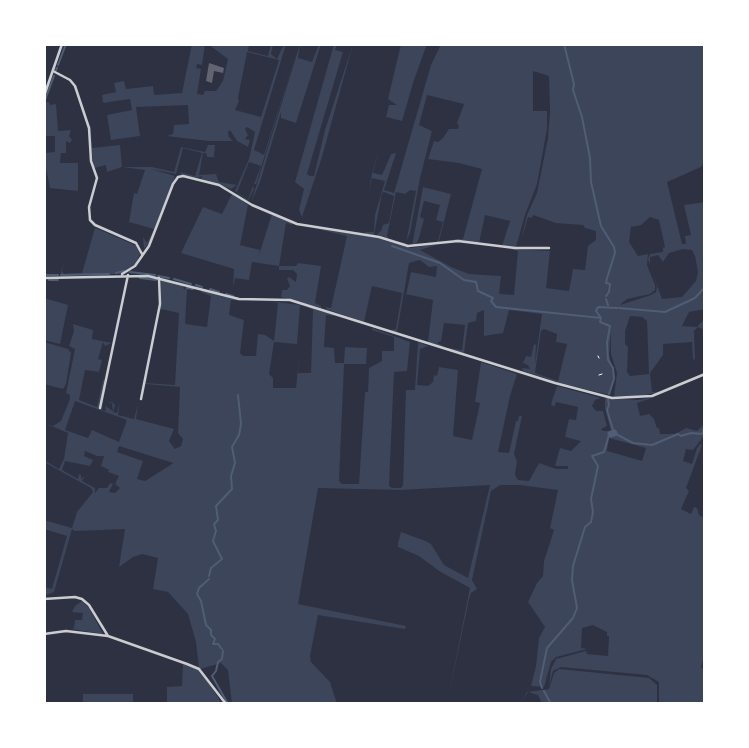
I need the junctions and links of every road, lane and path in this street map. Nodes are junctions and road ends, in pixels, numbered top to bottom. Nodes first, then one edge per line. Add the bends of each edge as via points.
1 (62, 44) edge
2 (53, 71) junction
3 (44, 96) edge
4 (549, 248) dead end
5 (142, 254) junction
6 (120, 275) junction
7 (128, 275) junction
8 (44, 278) edge
9 (159, 278) junction
10 (705, 374) edge
11 (141, 399) dead end
12 (100, 408) dead end
13 (44, 599) edge
14 (44, 634) edge
15 (108, 635) junction
16 (226, 704) edge

1 - 2 street
2 - 3 street
2 - 5 street via 75,86 89,128 97,178 90,220 136,243
4 - 5 street via 458,241 410,247 379,237 297,224 219,185 183,176 174,182 153,238
5 - 6 street via 135,266
6 - 7 street
6 - 8 street
7 - 9 street
7 - 12 street
9 - 10 street via 239,299 301,303 612,398 652,396
9 - 11 street via 160,308
13 - 15 street via 82,599
14 - 15 street
15 - 16 street via 199,669

